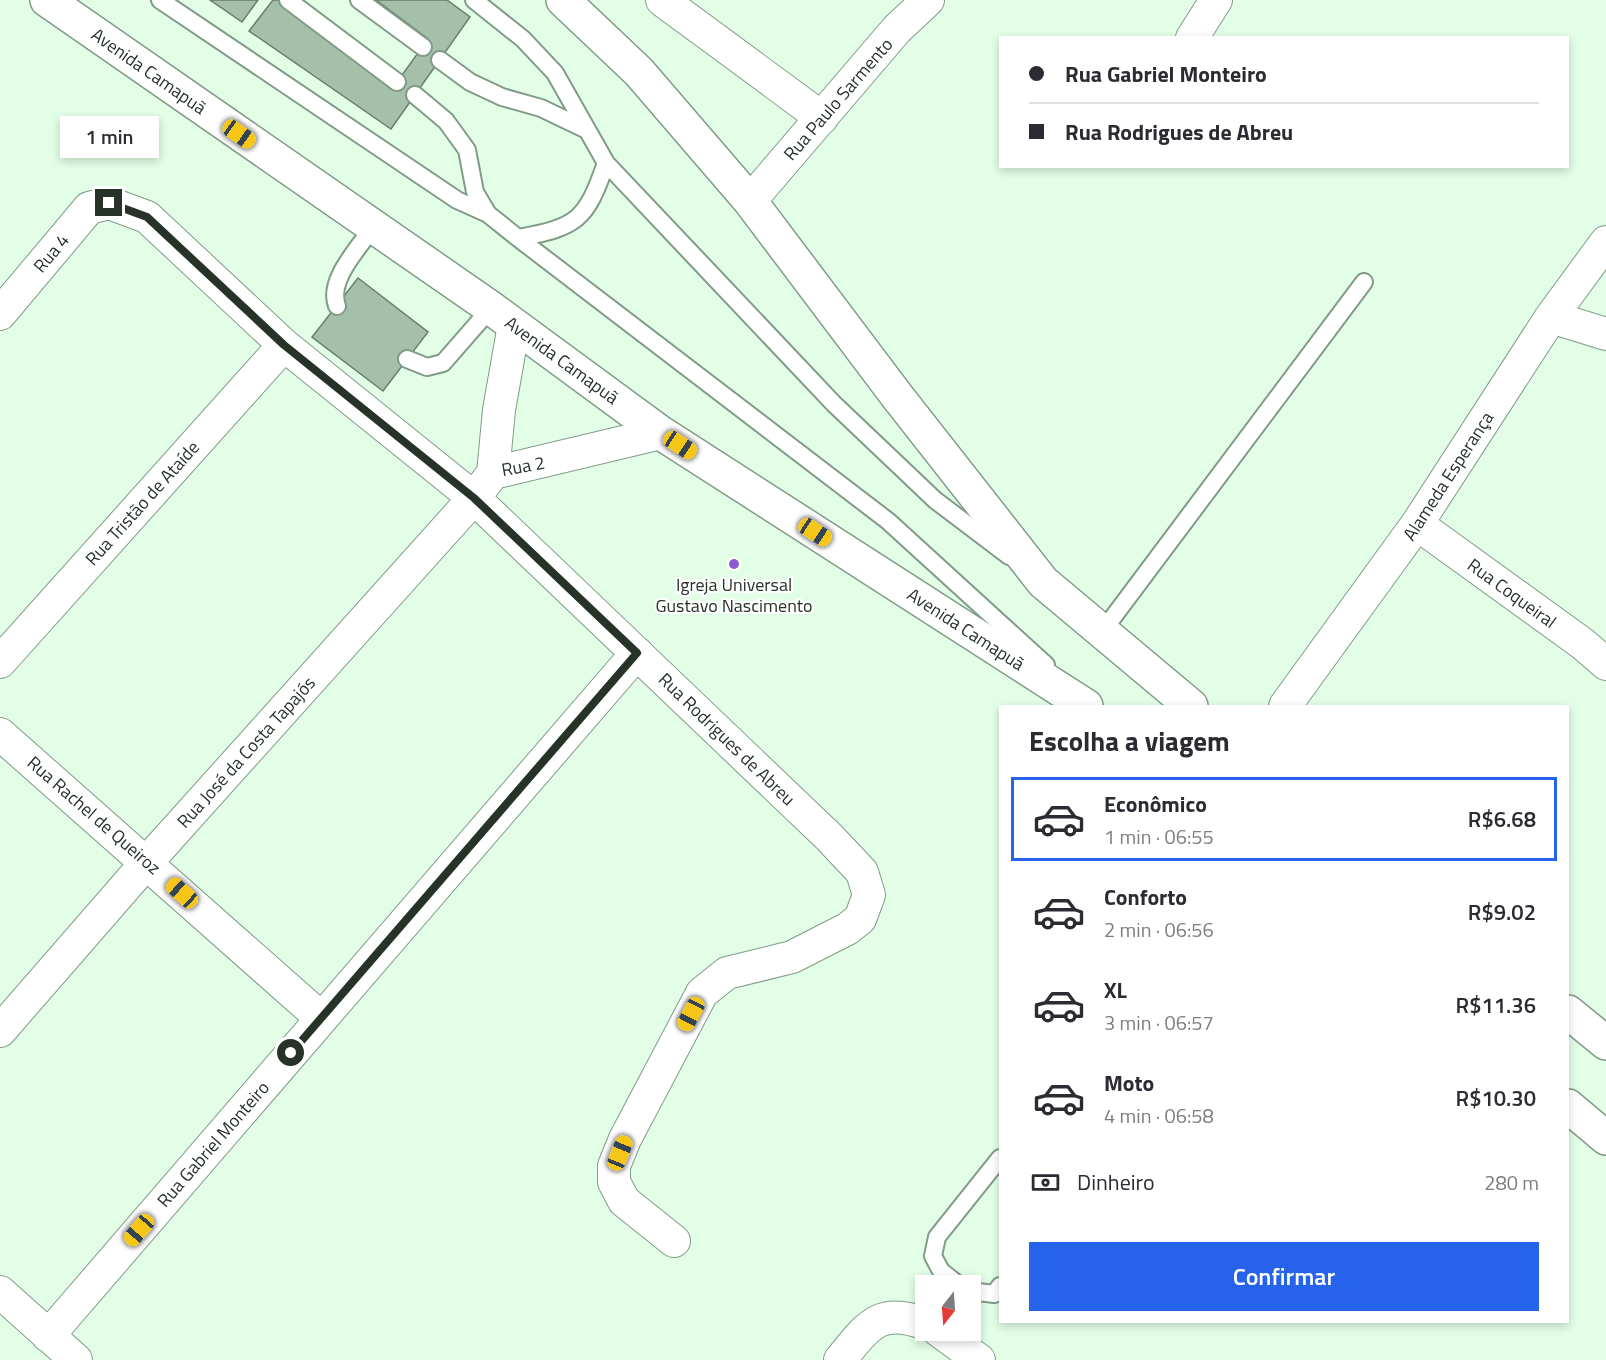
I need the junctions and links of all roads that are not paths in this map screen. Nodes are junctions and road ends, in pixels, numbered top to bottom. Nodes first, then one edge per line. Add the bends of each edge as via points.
1 (47, 0) edge
2 (160, 0) edge
3 (288, 0) edge
4 (359, 0) edge
5 (474, 0) edge
6 (563, 0) edge
7 (662, 0) edge
8 (928, 0) edge
9 (1216, 0) edge
10 (1193, 36) edge
11 (423, 47) dead end
12 (440, 60) dead end
13 (397, 82) dead end
14 (415, 95) dead end
15 (822, 118) junction
16 (587, 130) junction
17 (606, 163) junction
18 (750, 201) junction
19 (109, 203) joint
20 (488, 214) junction
21 (374, 227) junction
22 (518, 238) junction
23 (1606, 242) edge
24 (1364, 282) dead end
25 (337, 306) dead end
26 (0, 314) edge
27 (502, 316) junction
28 (1551, 317) junction
29 (1606, 334) edge
30 (284, 345) junction
31 (407, 359) dead end
32 (661, 433) junction
33 (494, 473) junction
34 (474, 498) junction
35 (1417, 524) junction
36 (1043, 582) junction
37 (1102, 632) junction
38 (637, 653) junction
39 (0, 662) edge
40 (1606, 664) edge
41 (1084, 705) edge
42 (1091, 705) edge
43 (1190, 705) edge
44 (1286, 705) edge
45 (0, 734) edge
46 (147, 862) junction
47 (1569, 1013) edge
48 (321, 1018) junction
49 (0, 1031) edge
50 (1606, 1043) edge
51 (1569, 1107) edge
52 (1606, 1138) edge
53 (999, 1159) edge
54 (674, 1242) dead end
55 (946, 1275) edge
56 (999, 1287) edge
57 (0, 1292) edge
58 (981, 1292) edge
59 (915, 1321) edge
60 (48, 1336) junction
61 (953, 1341) edge
62 (76, 1360) edge
63 (840, 1360) edge
64 (979, 1360) edge

1 - 21 main road, Avenida Camapuã
2 - 20 lane via 457,200
3 - 13 lane
4 - 11 lane
5 - 16 lane via 523,39 555,73
6 - 18 main road via 639,72
7 - 15 street
8 - 15 street, Rua Paulo Sarmento via 897,29
9 - 10 street
12 - 16 lane via 470,82
14 - 20 lane via 446,121 467,150 475,192
15 - 18 street, Rua Paulo Sarmento
16 - 17 lane
17 - 22 lane via 585,212 549,232
17 - 36 lane via 834,404 936,500
18 - 36 main road
19 - 26 street, Rua 4 via 89,208
19 - 30 street, Rua Rodrigues de Abreu via 147,217
20 - 22 lane
21 - 25 lane via 336,284 333,297
21 - 27 main road, Avenida Camapuã
22 - 42 lane via 888,521
23 - 28 street, Alameda Esperança
24 - 37 lane
27 - 31 lane via 443,363 427,367
27 - 32 main road, Avenida Camapuã
27 - 33 street, Rua 2
28 - 29 street
28 - 35 street, Alameda Esperança
30 - 34 street, Rua Rodrigues de Abreu
30 - 39 street, Rua Tristão de Ataíde
32 - 33 street, Rua 2
32 - 41 main road, Avenida Camapuã
33 - 34 street, Rua José da Costa Tapajós
34 - 38 street, Rua Rodrigues de Abreu
34 - 46 street, Rua José da Costa Tapajós
35 - 40 street, Rua Coqueiral
35 - 44 street, Alameda Esperança
36 - 37 main road
37 - 43 main road
38 - 48 street, Rua Gabriel Monteiro
38 - 54 street, Rua Rodrigues de Abreu via 829,837 862,872 869,895 860,918 847,929 792,957 727,973 702,993 614,1166 614,1182 624,1201
45 - 46 street, Rua Rachel de Queiroz
46 - 48 street, Rua Rachel de Queiroz
46 - 49 street, Rua José da Costa Tapajós
47 - 50 main road
48 - 60 street, Rua Gabriel Monteiro
51 - 52 main road
53 - 55 lane via 938,1237 933,1256
56 - 58 lane via 994,1294
57 - 60 street
59 - 63 street via 896,1315 881,1318 862,1333
60 - 62 street
61 - 64 street

